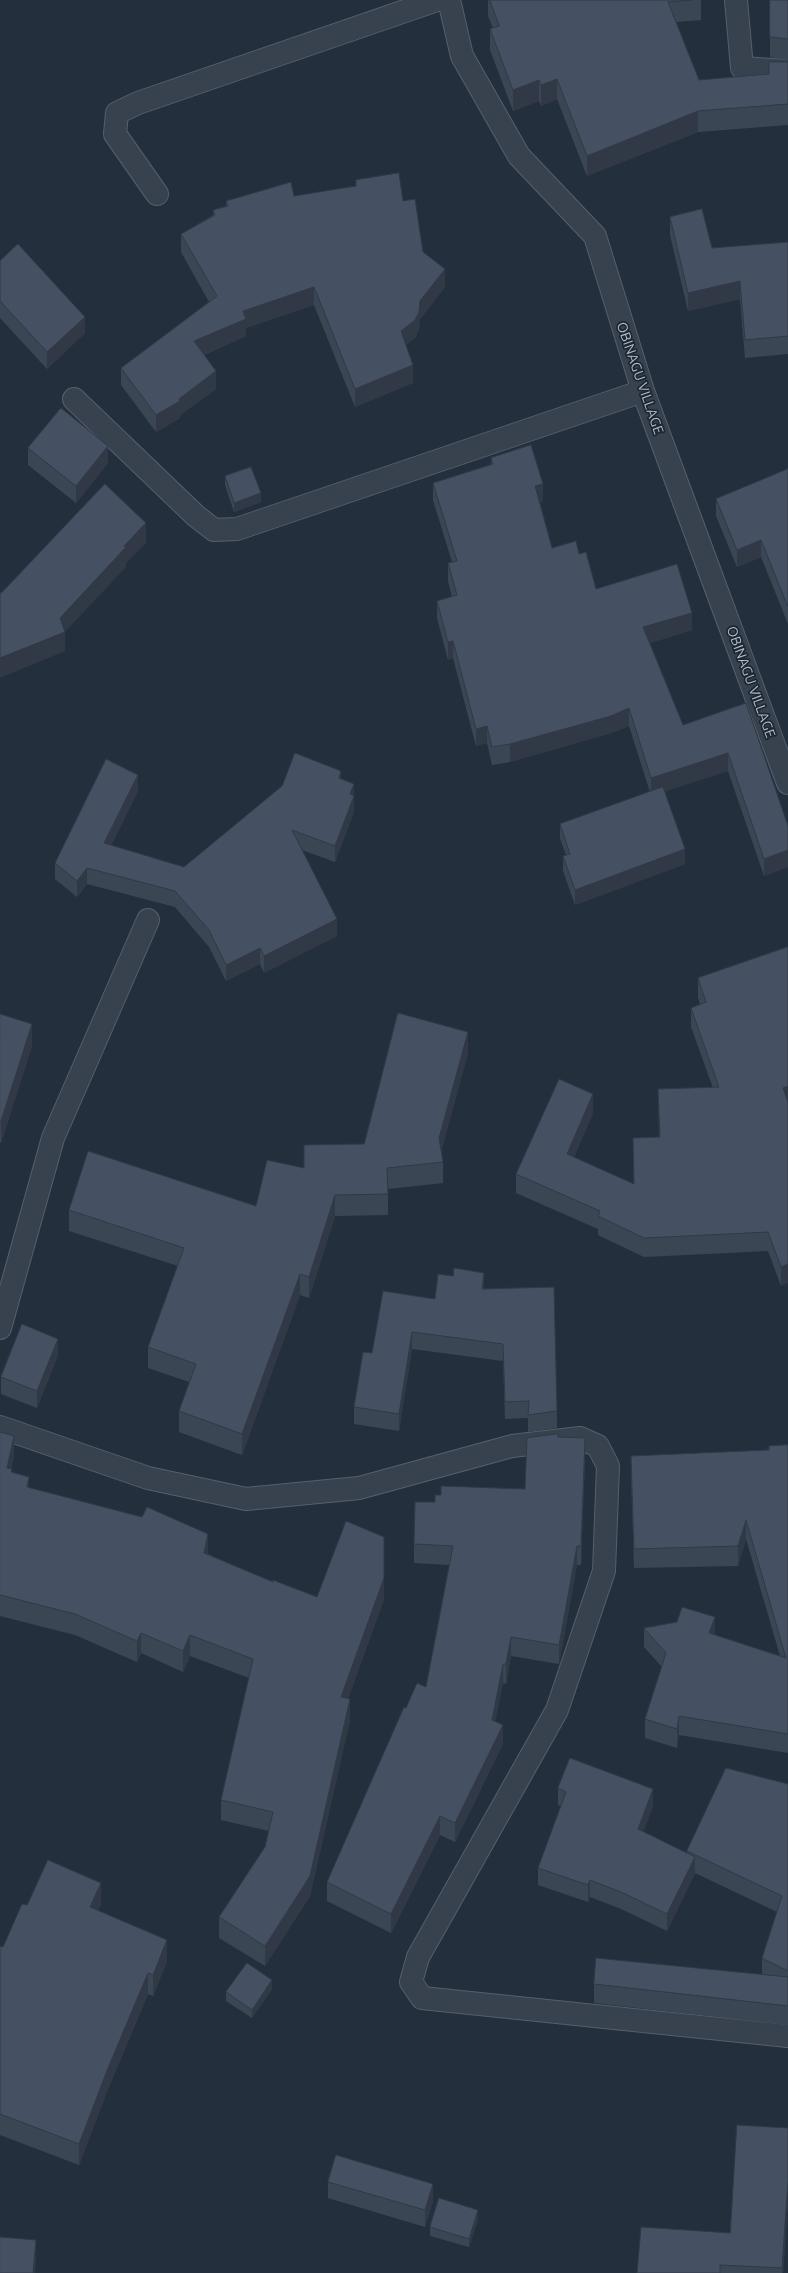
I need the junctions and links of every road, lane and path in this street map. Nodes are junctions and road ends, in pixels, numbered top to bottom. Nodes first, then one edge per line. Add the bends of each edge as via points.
1 (437, 0) edge
2 (449, 0) edge
3 (736, 0) edge
4 (788, 71) edge
5 (157, 194) dead end
6 (643, 391) junction
7 (74, 399) dead end
8 (788, 783) edge
9 (148, 920) dead end
10 (0, 1328) edge
11 (0, 1427) edge
12 (788, 2036) edge

1 - 5 street via 138,103 117,113 114,134
2 - 6 street, OBINAGU VILLAGE via 462,56 519,156 595,236
3 - 4 street via 742,68
6 - 7 street via 237,529 214,530 196,516
6 - 8 street, OBINAGU VILLAGE
9 - 10 street via 53,1138
11 - 12 street via 148,1478 246,1499 359,1488 512,1446 580,1438 598,1446 608,1466 604,1571 557,1710 418,1957 411,1982 422,1998

